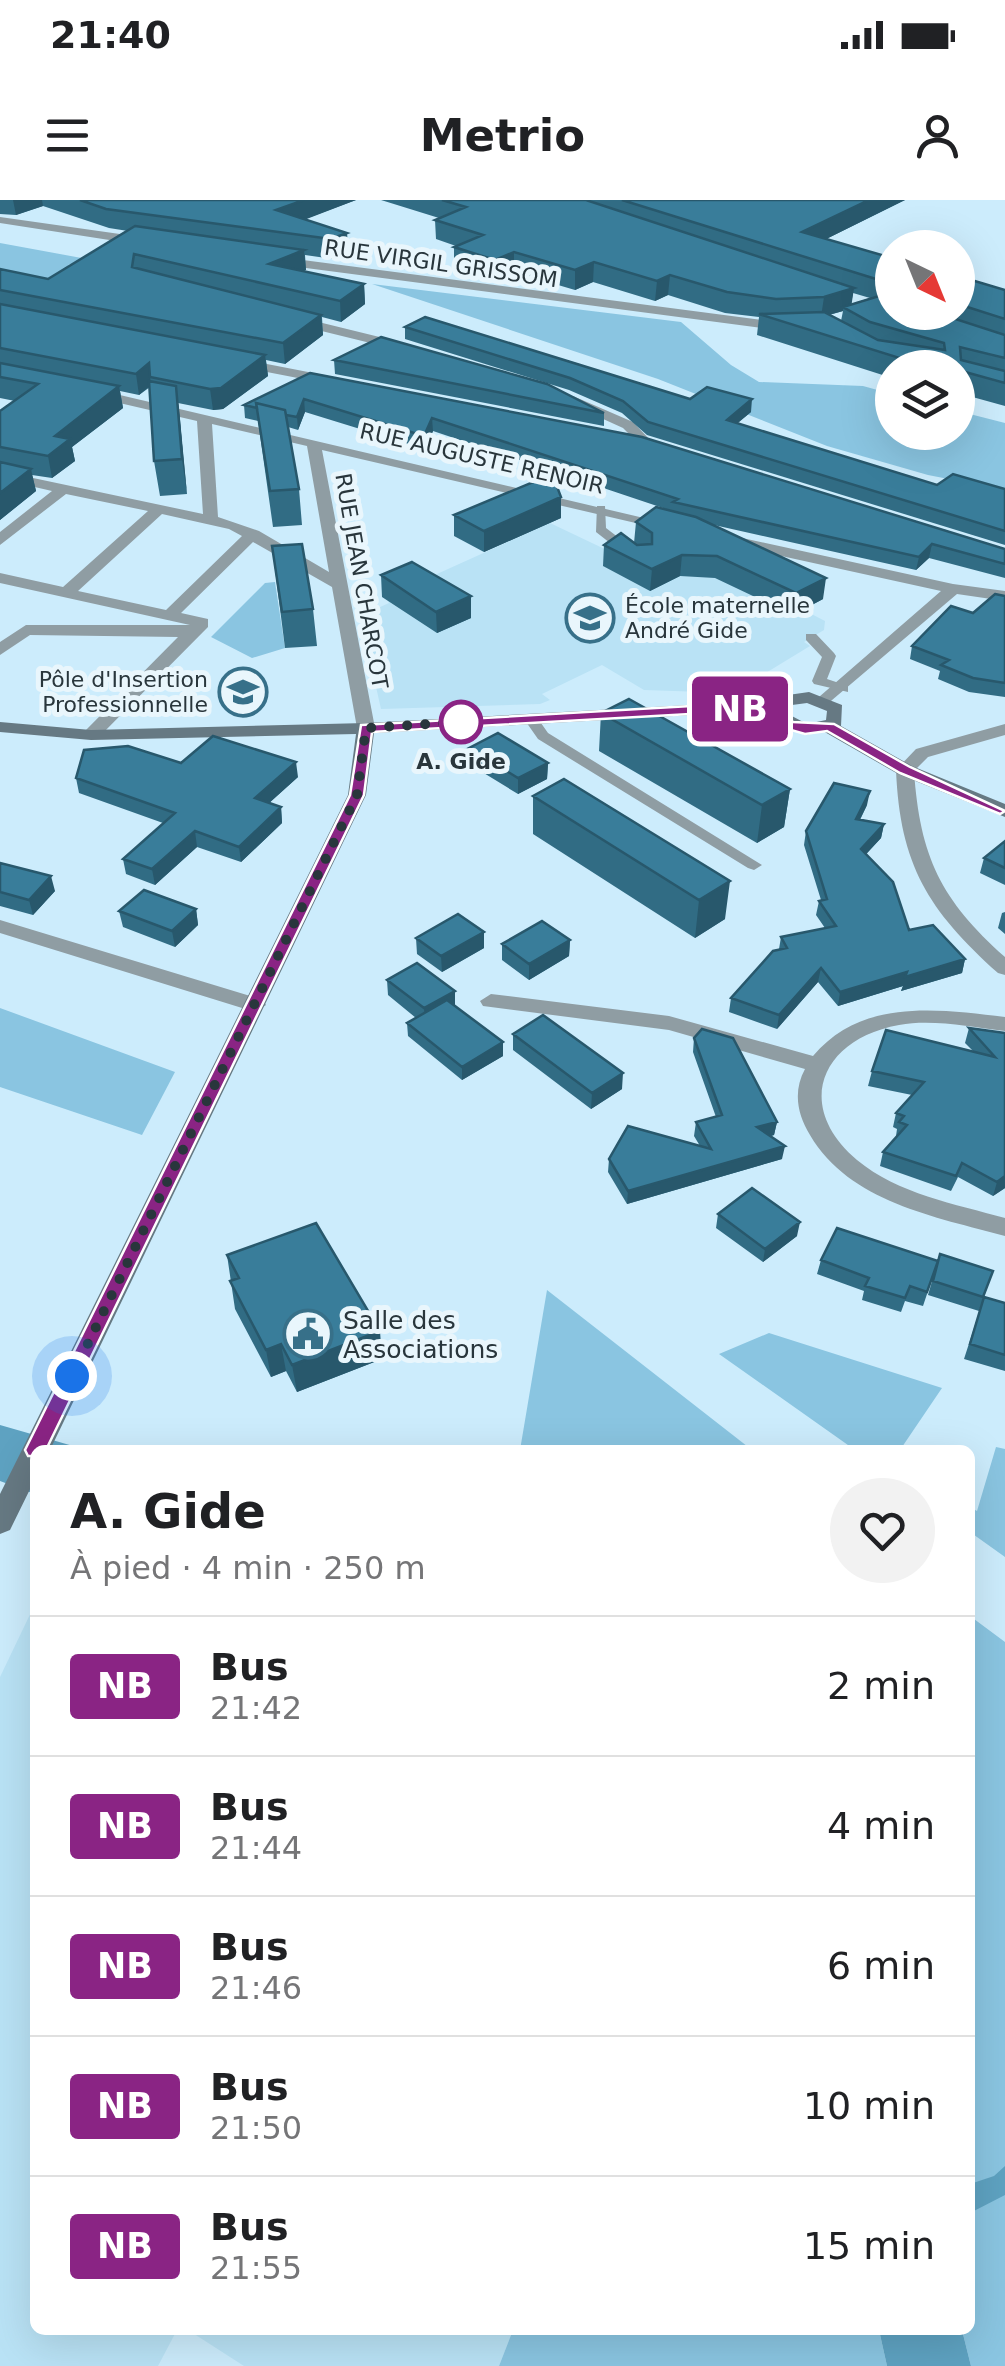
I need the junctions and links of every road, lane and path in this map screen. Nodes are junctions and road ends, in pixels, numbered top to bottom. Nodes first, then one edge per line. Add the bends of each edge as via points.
1 (0, 220) edge
2 (171, 245) edge
3 (247, 256) edge
4 (282, 317) edge
5 (809, 326) edge
6 (418, 351) edge
7 (215, 358) edge
8 (352, 385) edge
9 (65, 387) edge
10 (553, 391) edge
11 (204, 416) junction
12 (606, 434) edge
13 (313, 442) junction
14 (645, 442) junction
15 (663, 448) edge
16 (0, 475) edge
17 (63, 489) junction
18 (601, 509) junction
19 (158, 510) junction
20 (211, 520) junction
21 (678, 528) edge
22 (253, 534) junction
23 (717, 537) edge
24 (0, 540) edge
25 (643, 560) edge
26 (0, 578) edge
27 (339, 584) junction
28 (952, 589) junction
29 (66, 593) junction
30 (1005, 596) edge
31 (170, 615) junction
32 (192, 633) junction
33 (811, 637) dead end
34 (0, 650) edge
35 (843, 688) junction
36 (825, 701) junction
37 (777, 712) junction
38 (531, 719) junction
39 (829, 726) junction
40 (0, 727) edge
41 (366, 728) junction
42 (1005, 729) edge
43 (91, 735) junction
44 (905, 770) junction
45 (1005, 810) edge
46 (754, 865) dead end
47 (0, 926) edge
48 (1005, 968) edge
49 (491, 1001) dead end
50 (255, 1005) junction
51 (1005, 1024) edge
52 (815, 1064) junction
53 (1005, 1227) edge
54 (38, 1445) edge
55 (30, 1461) edge
56 (0, 1522) edge

1 - 2 street
3 - 5 street, RUE VIRGIL GRISSOM via 773,327
4 - 6 street
7 - 8 street
9 - 11 street, RUE AUGUSTE RENOIR
10 - 14 street via 628,425
11 - 13 street, RUE AUGUSTE RENOIR
11 - 20 street
12 - 14 street
13 - 18 street, RUE AUGUSTE RENOIR
13 - 27 street, RUE JEAN CHARCOT
14 - 15 street
16 - 17 street
17 - 19 street
17 - 24 street
18 - 21 street, RUE AUGUSTE RENOIR
18 - 25 lane via 600,529
19 - 20 street
19 - 29 street
20 - 22 street
22 - 27 street
22 - 31 street
23 - 28 street
26 - 29 street
27 - 41 street, RUE JEAN CHARCOT
28 - 30 street
28 - 35 street
29 - 31 street
31 - 32 street via 202,623
32 - 34 street via 26,630
32 - 43 street
33 - 35 lane via 829,656 819,680
35 - 36 street
36 - 37 street via 794,698
36 - 39 street via 838,714
37 - 38 street via 726,708
37 - 39 street via 796,728
38 - 41 street
38 - 46 lane via 543,736
39 - 44 street
40 - 43 street
41 - 43 street
41 - 50 street via 357,795
42 - 44 street via 922,753
44 - 45 street
44 - 48 street via 922,872 936,900
47 - 50 street
49 - 52 street via 669,1023
50 - 54 street
51 - 52 street via 894,1018 835,1042
52 - 53 street via 807,1091 810,1116 848,1165 910,1199
55 - 56 street

